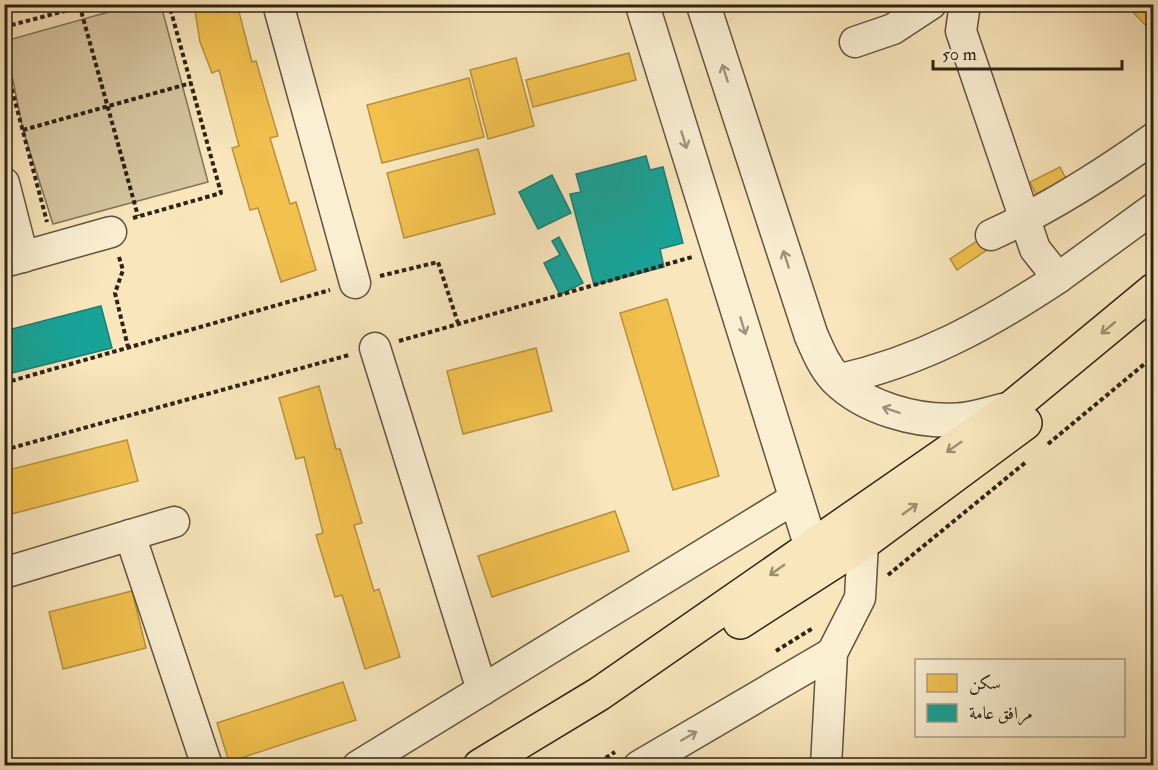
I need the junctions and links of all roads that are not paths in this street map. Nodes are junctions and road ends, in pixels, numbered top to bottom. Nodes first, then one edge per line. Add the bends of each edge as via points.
1 (278, 4) edge
2 (642, 4) edge
3 (703, 4) edge
4 (931, 4) edge
5 (938, 4) edge
6 (963, 18) edge
7 (855, 42) dead end
8 (1154, 138) edge
9 (4, 183) edge
10 (1154, 208) edge
11 (1025, 220) junction
12 (111, 232) road end
13 (991, 235) dead end
14 (14, 259) edge
15 (1058, 278) junction
16 (355, 283) road end
17 (1154, 290) edge
18 (1154, 320) edge
19 (375, 348) dead end
20 (837, 380) junction
21 (1010, 408) junction
22 (797, 497) junction
23 (174, 522) dead end
24 (130, 535) junction
25 (862, 543) junction
26 (811, 546) junction
27 (4, 573) edge
28 (832, 653) junction
29 (482, 690) junction
30 (207, 765) edge
31 (358, 765) edge
32 (480, 765) edge
33 (517, 765) edge
34 (639, 765) edge
35 (826, 765) edge

1 - 16 street
2 -> 22 street
20 -> 3 street via 823,362 811,335
4 - 7 street via 893,29
5 - 6 street
6 - 11 street
8 - 11 street via 1097,178
9 - 14 street
10 - 15 street
11 - 13 street
11 - 15 street via 1035,249
12 - 14 street
15 - 20 street via 986,325 943,345 883,370
17 -> 21 highway
25 -> 18 highway via 987,453
19 - 29 street
21 -> 20 street via 958,420 926,418 888,410
21 -> 26 highway
22 - 26 street
22 - 29 street
23 - 24 street
24 - 27 street
24 - 30 street
25 - 28 street via 860,598
25 - 33 highway
26 -> 32 highway via 599,694
34 -> 28 street
28 - 35 street
29 - 31 street

